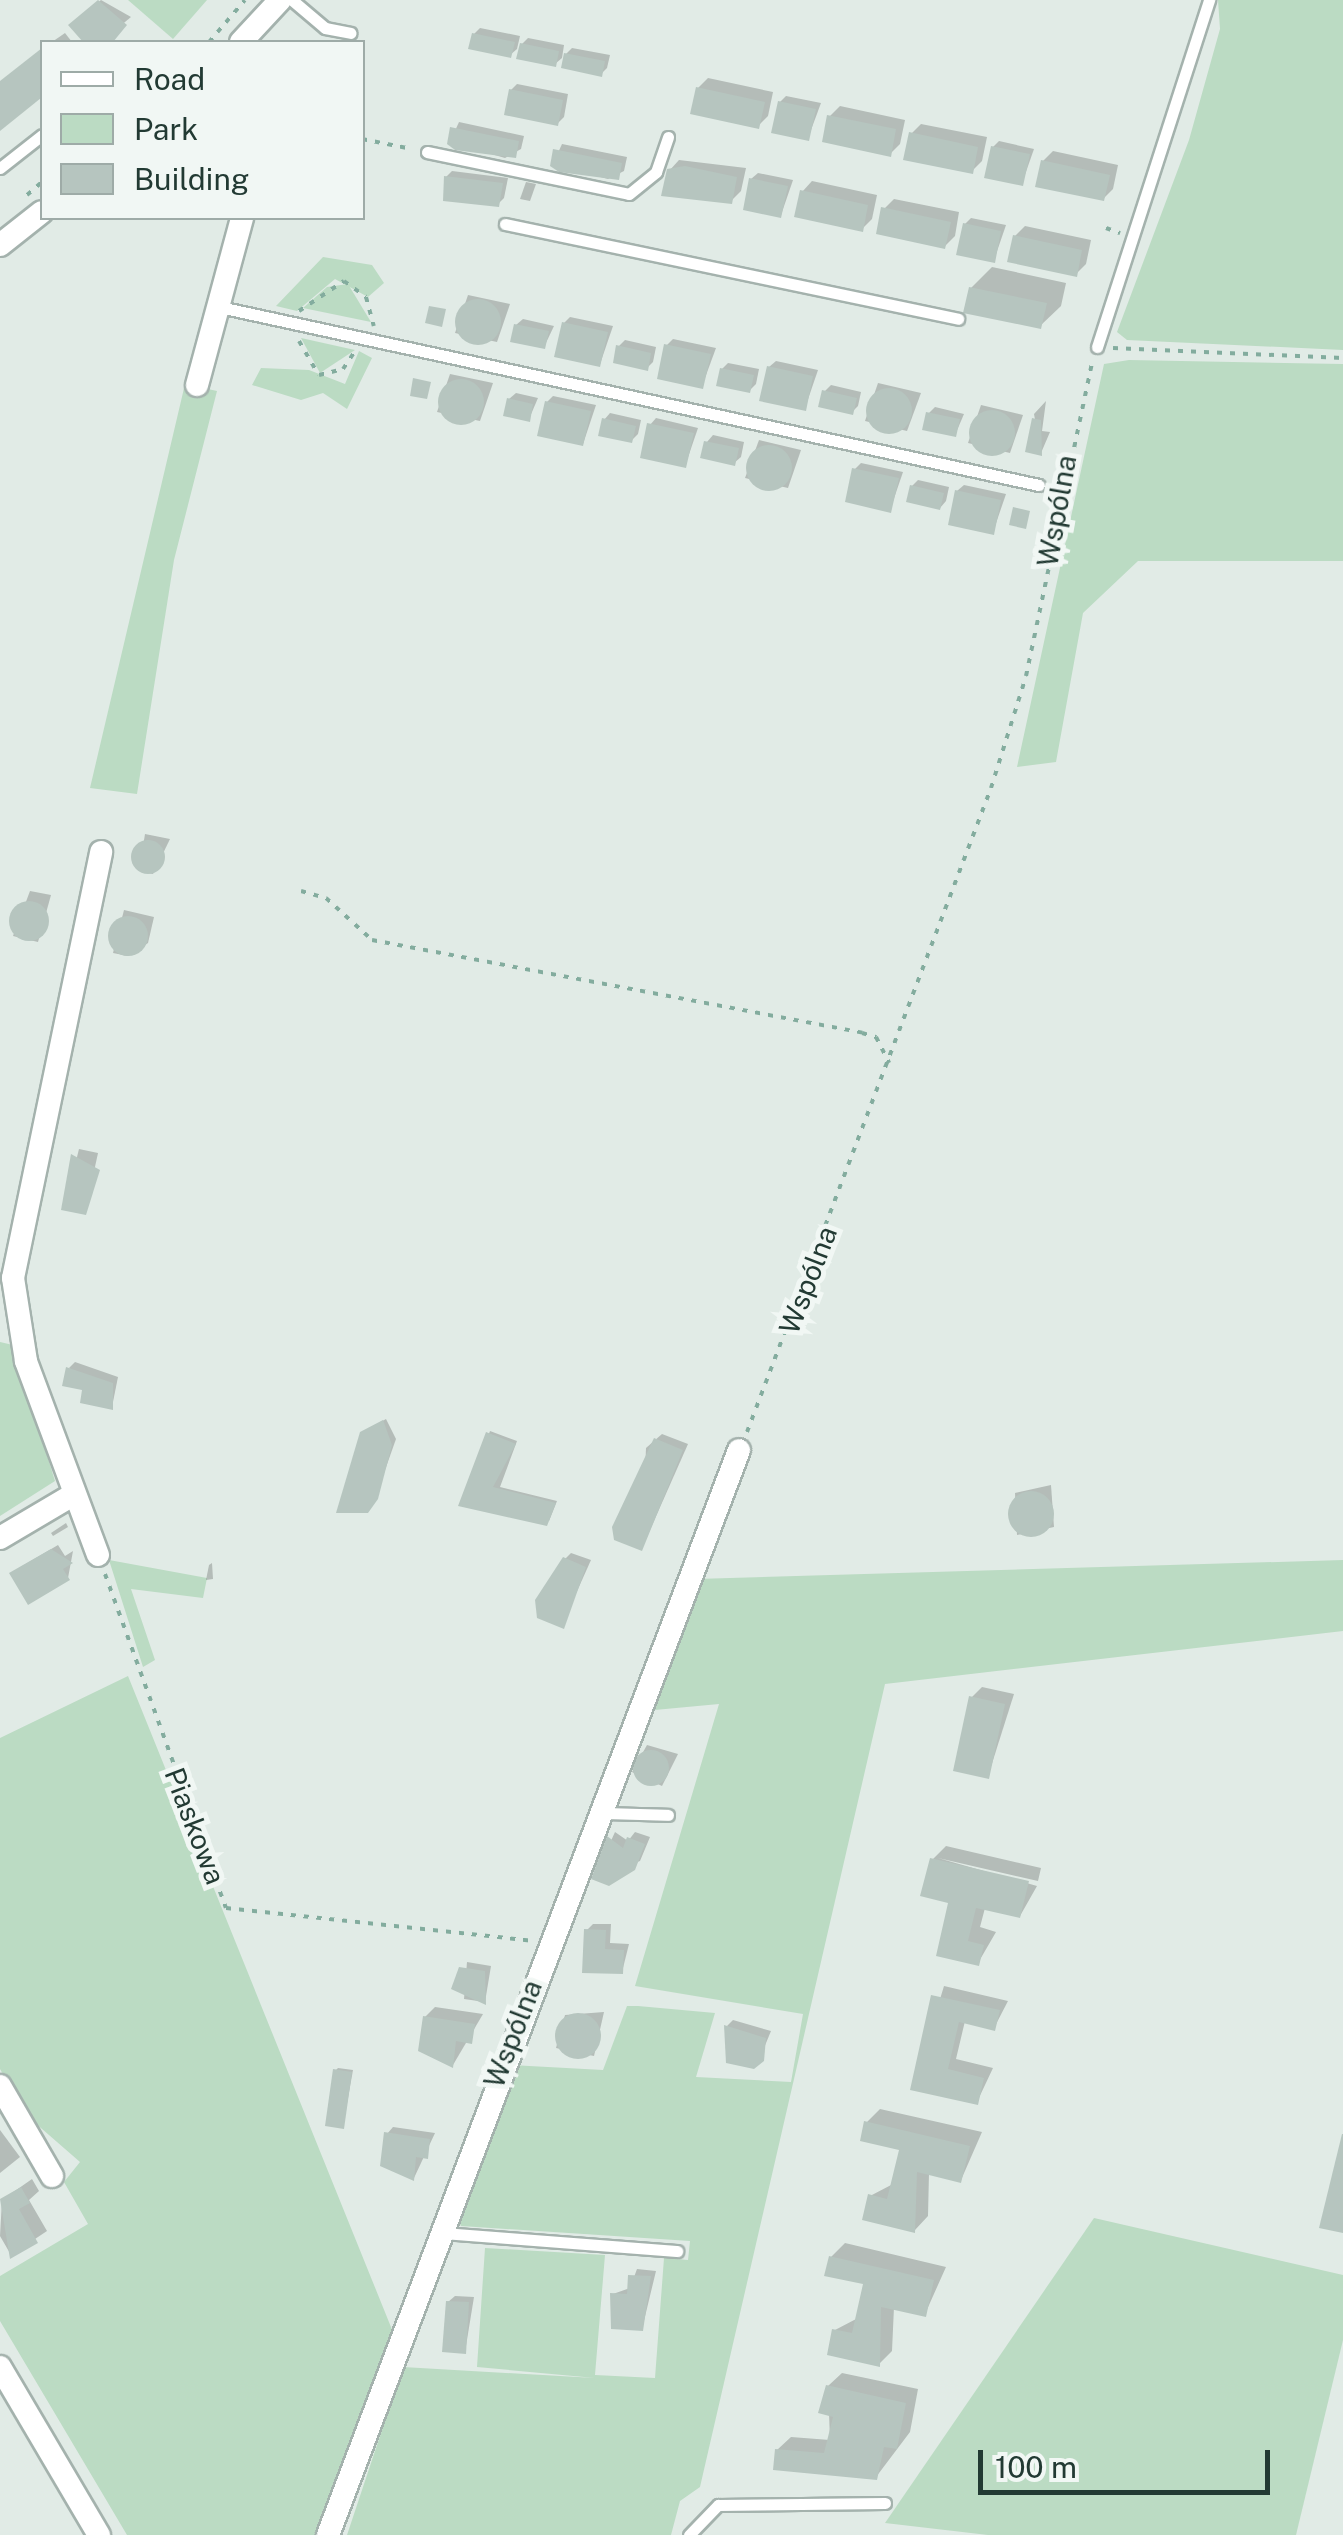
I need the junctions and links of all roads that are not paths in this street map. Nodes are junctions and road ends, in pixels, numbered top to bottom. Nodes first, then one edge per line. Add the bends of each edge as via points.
1 (280, 0) edge
2 (292, 0) edge
3 (1208, 0) edge
4 (351, 33) dead end
5 (243, 40) edge
6 (40, 137) edge
7 (668, 137) dead end
8 (427, 152) road end
9 (0, 168) edge
10 (40, 214) edge
11 (241, 220) edge
12 (505, 224) dead end
13 (0, 245) edge
14 (215, 306) junction
15 (958, 318) dead end
16 (1097, 347) road end
17 (197, 385) dead end
18 (1039, 485) dead end
19 (101, 852) dead end
20 (739, 1450) road end
21 (72, 1496) junction
22 (0, 1538) edge
23 (98, 1555) road end
24 (598, 1811) junction
25 (668, 1815) dead end
26 (0, 2086) edge
27 (52, 2176) dead end
28 (438, 2233) junction
29 (677, 2251) dead end
30 (0, 2367) edge
31 (885, 2503) dead end
32 (99, 2535) edge
33 (328, 2535) edge
34 (689, 2535) edge

1 - 5 street
2 - 4 lane via 325,28
3 - 16 lane
6 - 9 lane
7 - 8 lane via 656,172 628,194
10 - 13 street
11 - 14 street
12 - 15 lane
14 - 17 street
14 - 18 lane
19 - 21 street via 14,1278 18,1332
20 - 24 street, Wspólna
21 - 22 street
21 - 23 street
24 - 25 lane
24 - 28 street, Wspólna
26 - 27 street
28 - 29 lane
28 - 33 street, Wspólna
30 - 32 street
31 - 34 lane via 718,2505

